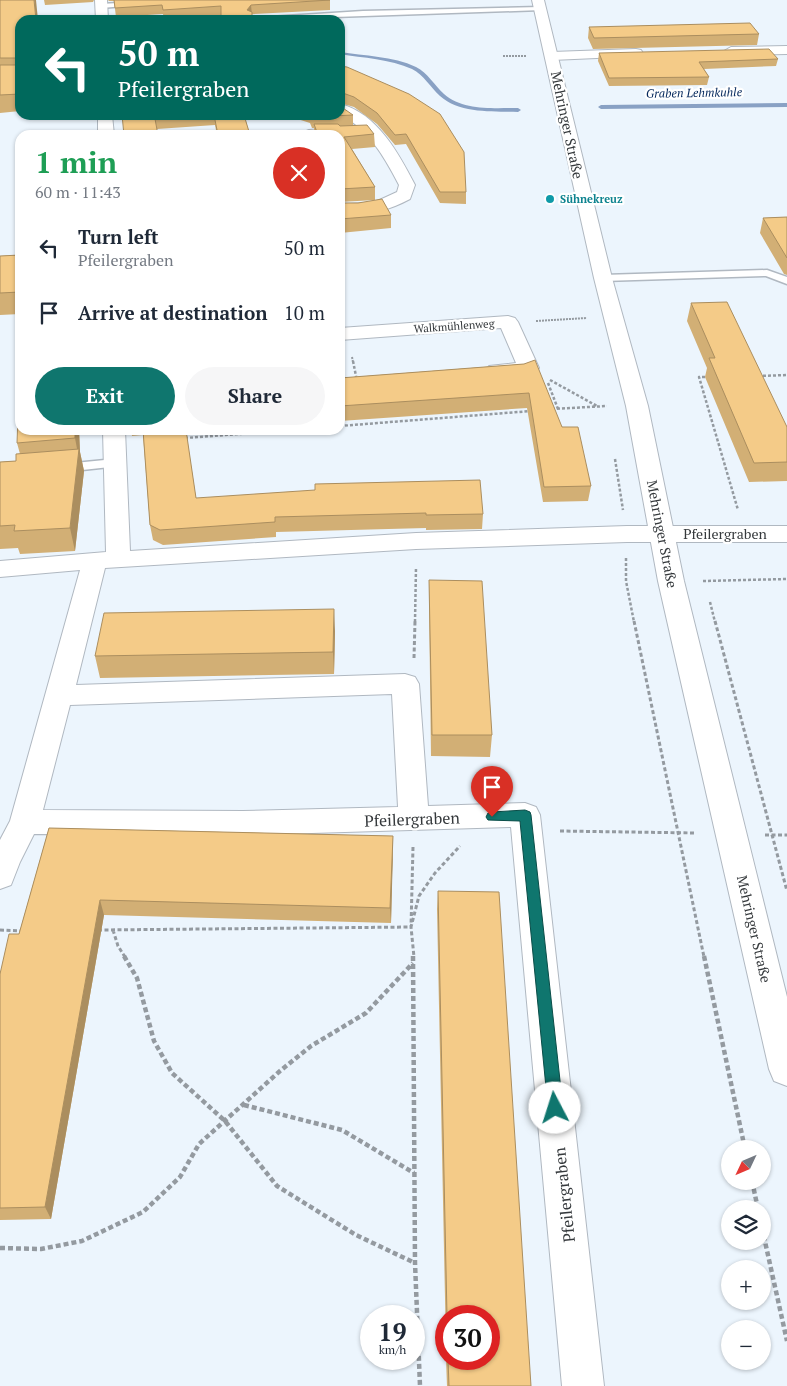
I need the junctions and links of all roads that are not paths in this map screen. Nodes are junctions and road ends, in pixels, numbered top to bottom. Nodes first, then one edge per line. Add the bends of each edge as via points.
1 (101, 3) edge
2 (147, 3) edge
3 (539, 4) edge
4 (307, 15) edge
5 (787, 50) edge
6 (720, 52) edge
7 (652, 53) edge
8 (552, 56) junction
9 (345, 110) edge
10 (374, 130) junction
11 (345, 132) edge
12 (345, 209) edge
13 (603, 278) junction
14 (787, 281) edge
15 (345, 334) edge
16 (481, 372) edge
17 (114, 435) edge
18 (115, 463) junction
19 (48, 469) edge
20 (661, 534) junction
21 (787, 534) edge
22 (106, 560) junction
23 (0, 569) edge
24 (59, 695) junction
25 (414, 819) junction
26 (25, 822) junction
27 (0, 876) edge
28 (787, 1069) edge
29 (583, 1386) edge

1 - 2 lane
3 - 4 lane
3 - 8 street, Mehringer Straße
5 - 6 street
7 - 8 street
8 - 13 street, Mehringer Straße
9 - 10 street
10 - 11 street
10 - 12 street via 407,184 404,195 390,204 369,210
13 - 14 lane via 767,273
13 - 20 street, Mehringer Straße via 637,406
15 - 16 street, Walkmühlenweg via 508,322 529,368
17 - 18 street
18 - 19 lane
18 - 22 street
20 - 21 street, Pfeilergraben
20 - 22 street, Pfeilergraben via 416,541
20 - 28 street, Mehringer Straße
22 - 23 street, Pfeilergraben
22 - 24 street
24 - 25 street via 405,684
24 - 26 street
25 - 26 street, Pfeilergraben via 243,823
25 - 29 street, Pfeilergraben via 525,815
26 - 27 street

